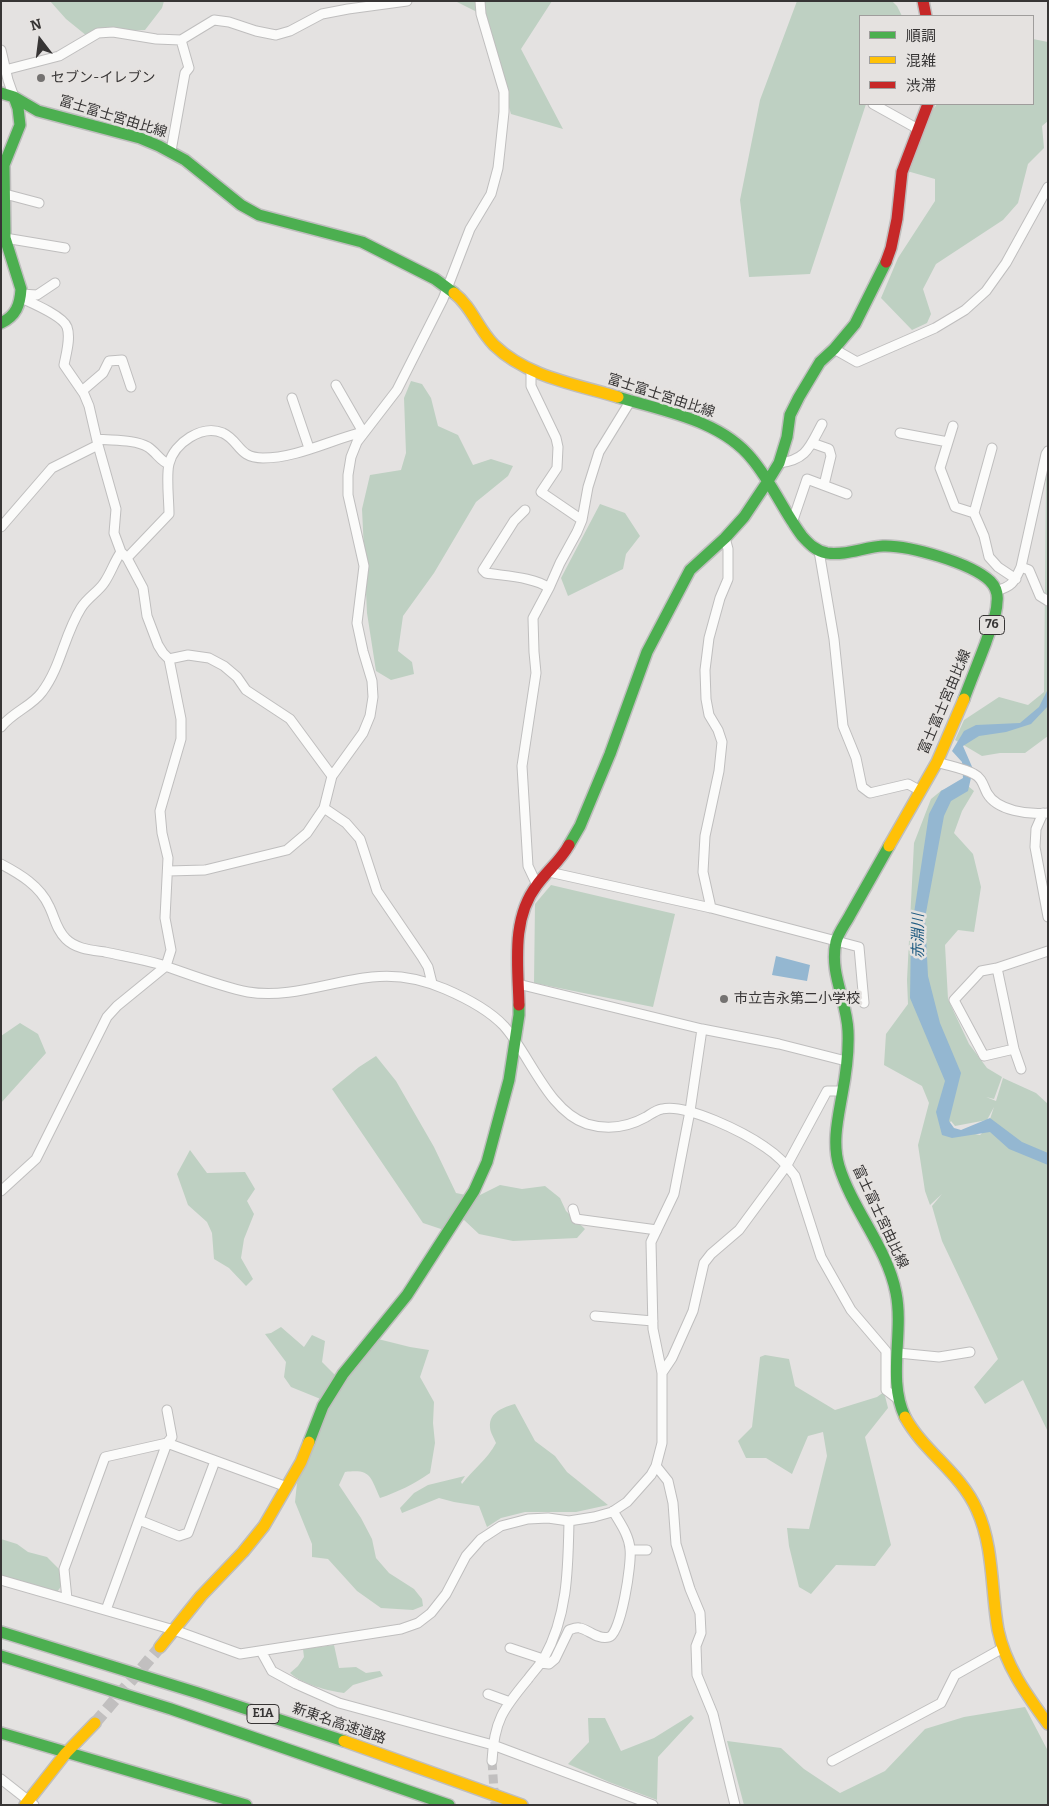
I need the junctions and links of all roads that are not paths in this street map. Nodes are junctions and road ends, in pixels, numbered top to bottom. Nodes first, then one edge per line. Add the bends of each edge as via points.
1 (407, 1) edge
2 (480, 1) edge
3 (923, 1) edge
4 (926, 15) edge
5 (181, 40) junction
6 (1, 50) edge
7 (6, 70) junction
8 (1, 94) edge
9 (14, 97) junction
10 (928, 105) edge
11 (885, 107) edge
12 (918, 129) junction
13 (171, 151) junction
14 (3, 179) edge
15 (1048, 187) edge
16 (5, 194) junction
17 (40, 203) dead end
18 (6, 238) junction
19 (65, 248) dead end
20 (55, 283) dead end
21 (447, 288) junction
22 (21, 296) junction
23 (1, 323) edge
24 (834, 350) junction
25 (531, 371) junction
26 (336, 385) dead end
27 (131, 387) dead end
28 (82, 391) junction
29 (292, 398) dead end
30 (631, 400) junction
31 (822, 424) dead end
32 (953, 426) dead end
33 (363, 432) junction
34 (900, 433) dead end
35 (97, 442) junction
36 (948, 442) junction
37 (812, 443) junction
38 (309, 448) junction
39 (992, 448) dead end
40 (1048, 451) edge
41 (779, 463) junction
42 (169, 464) junction
43 (768, 481) junction
44 (824, 485) junction
45 (847, 494) dead end
46 (524, 510) dead end
47 (974, 513) junction
48 (582, 520) junction
49 (792, 522) junction
50 (1, 527) edge
51 (725, 538) junction
52 (819, 551) junction
53 (124, 555) junction
54 (1021, 567) junction
55 (1016, 579) junction
56 (549, 588) junction
57 (996, 591) junction
58 (1047, 601) edge
59 (169, 659) junction
60 (1, 726) edge
61 (937, 762) junction
62 (332, 776) junction
63 (919, 790) junction
64 (324, 808) junction
65 (1045, 813) edge
66 (1, 864) edge
67 (168, 871) junction
68 (549, 872) junction
69 (536, 885) junction
70 (711, 908) junction
71 (1048, 916) edge
72 (836, 940) junction
73 (1048, 951) edge
74 (166, 966) junction
75 (997, 968) junction
76 (432, 984) junction
77 (518, 984) junction
78 (864, 1003) dead end
79 (702, 1029) junction
80 (516, 1042) junction
81 (1014, 1050) junction
82 (846, 1061) junction
83 (1021, 1070) dead end
84 (842, 1091) junction
85 (690, 1111) junction
86 (787, 1165) junction
87 (1, 1191) edge
88 (573, 1209) dead end
89 (657, 1230) junction
90 (595, 1316) dead end
91 (653, 1321) junction
92 (898, 1352) junction
93 (970, 1352) dead end
94 (662, 1373) junction
95 (900, 1400) junction
96 (166, 1410) dead end
97 (167, 1443) junction
98 (215, 1461) junction
99 (656, 1466) junction
100 (288, 1487) junction
101 (613, 1511) junction
102 (139, 1520) junction
103 (569, 1520) junction
104 (630, 1550) junction
105 (647, 1550) dead end
106 (1, 1580) edge
107 (67, 1599) junction
108 (106, 1610) junction
109 (174, 1630) junction
110 (1, 1632) edge
111 (160, 1647) tunnel mouth
112 (510, 1648) dead end
113 (1003, 1648) junction
114 (261, 1651) junction
115 (1, 1656) edge
116 (542, 1661) junction
117 (488, 1694) dead end
118 (510, 1702) junction
119 (95, 1723) tunnel mouth
120 (1048, 1724) edge
121 (1, 1733) edge
122 (493, 1745) junction
123 (66, 1753) junction
124 (492, 1761) tunnel mouth
125 (832, 1761) dead end
126 (1, 1779) edge
127 (29, 1803) edge
128 (246, 1805) edge
129 (449, 1805) edge
130 (522, 1805) edge
131 (653, 1805) edge
132 (734, 1805) edge

1 - 5 street via 322,14 276,35 214,20
2 - 21 street via 504,92 498,168 491,194 470,228
3 - 4 main road
5 - 7 street via 98,33 59,56
5 - 13 street via 189,68 184,73
6 - 7 street
7 - 9 street
8 - 9 main road, 富士富士宮由比線
9 - 13 main road, 富士富士宮由比線 via 38,111 140,138
9 - 14 main road via 22,119 6,157
10 - 12 main road
11 - 12 street
12 - 24 main road via 902,172 897,220 888,255 855,324
13 - 21 main road, 富士富士宮由比線 via 241,205 258,214 362,242 436,279
14 - 16 main road
15 - 24 street via 1006,263 986,291 965,310 935,328 857,362
16 - 17 street
16 - 18 main road
18 - 19 street
18 - 22 main road
20 - 22 street via 37,296
21 - 25 main road, 富士富士宮由比線 via 464,301 492,343 507,357
21 - 33 street via 397,390
22 - 23 main road via 13,316
22 - 28 street via 62,319 68,344 64,365
24 - 41 main road via 820,362 790,416
25 - 30 main road, 富士富士宮由比線
25 - 48 street via 531,386 558,447 557,468 541,492
26 - 33 street
27 - 28 street via 122,360 116,359 109,361 103,373
28 - 35 street
29 - 38 street
30 - 43 main road, 富士富士宮由比線 via 718,431 751,457
30 - 48 street via 599,452
31 - 37 street
32 - 36 street
33 - 38 street
33 - 62 street via 350,457 348,496 364,566 357,623 373,697 363,733
34 - 36 street
35 - 42 street via 146,446
35 - 50 street via 52,468
35 - 53 street via 116,509 114,533
36 - 47 street via 940,468 955,507
37 - 41 street via 793,462
37 - 44 street via 829,449 831,456
38 - 42 street via 283,456 252,457 221,432 204,431 194,434 182,444
39 - 47 street
40 - 54 street
41 - 43 main road
42 - 53 street via 169,514
43 - 49 main road, 富士富士宮由比線
43 - 51 main road via 744,517
44 - 45 street
44 - 49 street via 806,479
46 - 56 street via 483,570
47 - 55 street via 989,557
48 - 56 street
49 - 52 main road, 富士富士宮由比線 via 809,546
51 - 68 main road via 690,570 647,652 580,826 568,850
51 - 70 street via 728,579 709,638 705,670 709,715 722,742 703,872
52 - 57 main road via 904,547 975,571
52 - 63 street via 834,639 843,726 856,758 862,788 870,793 908,784
53 - 59 street via 142,588 147,616 158,645
53 - 60 street via 104,584 81,607 58,666 42,694
54 - 55 street
54 - 58 street via 1029,570 1040,596
55 - 57 street via 1009,587
56 - 69 street via 533,618 536,673 522,766 528,866
57 - 61 main road, 富士富士宮由比線 / 76 via 996,614
59 - 62 street via 188,655 209,658 224,666 246,690 290,719
59 - 67 street via 181,720 180,739 160,811
61 - 63 main road, 富士富士宮由比線 / 76
61 - 65 street via 971,773 984,784 987,794 1004,808
62 - 64 street
63 - 72 main road, 富士富士宮由比線 / 76
64 - 67 street via 307,833 287,850 205,870
64 - 76 street via 346,822 360,839 376,892 422,957
65 - 71 street via 1036,829 1035,847
66 - 74 street via 43,894 57,928 67,940 79,947
67 - 74 street via 165,918 171,950
68 - 69 main road
68 - 70 street
69 - 77 main road via 522,910 518,932
70 - 72 street
72 - 78 street via 859,947
72 - 82 main road, 富士富士宮由比線 / 76 via 836,973 849,1033
73 - 75 street
74 - 76 street via 247,992 266,994 371,977 400,976
74 - 87 street via 107,1017 36,1159
75 - 81 street
75 - 81 street via 981,971 954,1000 984,1056
76 - 80 street via 490,1014
77 - 79 street
77 - 80 main road
79 - 82 street
79 - 85 street
80 - 85 street via 557,1102 586,1123 619,1126 631,1124 661,1109 674,1107
80 - 100 main road via 487,1162 474,1191 407,1295 342,1374 323,1406
81 - 83 street
82 - 84 main road, 富士富士宮由比線 / 76
84 - 86 street via 827,1091
84 - 92 main road, 富士富士宮由比線 / 76 via 835,1133 836,1150 844,1180 892,1273 897,1296
85 - 86 street via 765,1147
85 - 89 street via 674,1194
86 - 94 street via 739,1230 704,1263 693,1311
86 - 95 street via 795,1176 821,1257 851,1310 886,1351 886,1390
88 - 89 street via 576,1219
89 - 91 street via 651,1242
90 - 91 street
91 - 94 street
92 - 93 street via 938,1357
92 - 95 main road, 富士富士宮由比線 / 76
94 - 99 street via 662,1443
95 - 113 main road, 富士富士宮由比線 / 76 via 914,1431 962,1484 975,1504 985,1536
96 - 97 street via 172,1436
97 - 98 street
97 - 102 street
97 - 107 street via 105,1456 64,1569
98 - 100 street
98 - 102 street via 188,1533 178,1536
99 - 101 street via 627,1502
99 - 132 street via 668,1481 676,1544 700,1613 697,1675 713,1714
100 - 109 main road via 264,1526
101 - 103 street
101 - 104 street
102 - 108 street
103 - 114 street via 528,1518 500,1526 481,1539 466,1556 446,1594 418,1623 401,1629
103 - 116 street via 568,1576 563,1607
104 - 105 street
104 - 116 street via 625,1592 613,1635 601,1637 578,1627 569,1630 555,1659 549,1664
106 - 107 street
107 - 108 street
108 - 109 street
109 - 111 main road
109 - 114 street via 240,1654
110 - 130 main road, 新東名高速道路 / E1A via 350,1743
112 - 116 street
113 - 120 main road, 富士富士宮由比線 / 76 via 1014,1673
113 - 125 street via 955,1675 941,1703
114 - 122 street via 272,1671 339,1703
115 - 129 main road, E1A via 200,1718
116 - 118 street
117 - 118 street
118 - 122 street via 503,1711
119 - 123 main road
121 - 123 main road
122 - 124 street
122 - 131 street
123 - 127 main road
123 - 128 main road
126 - 127 street

